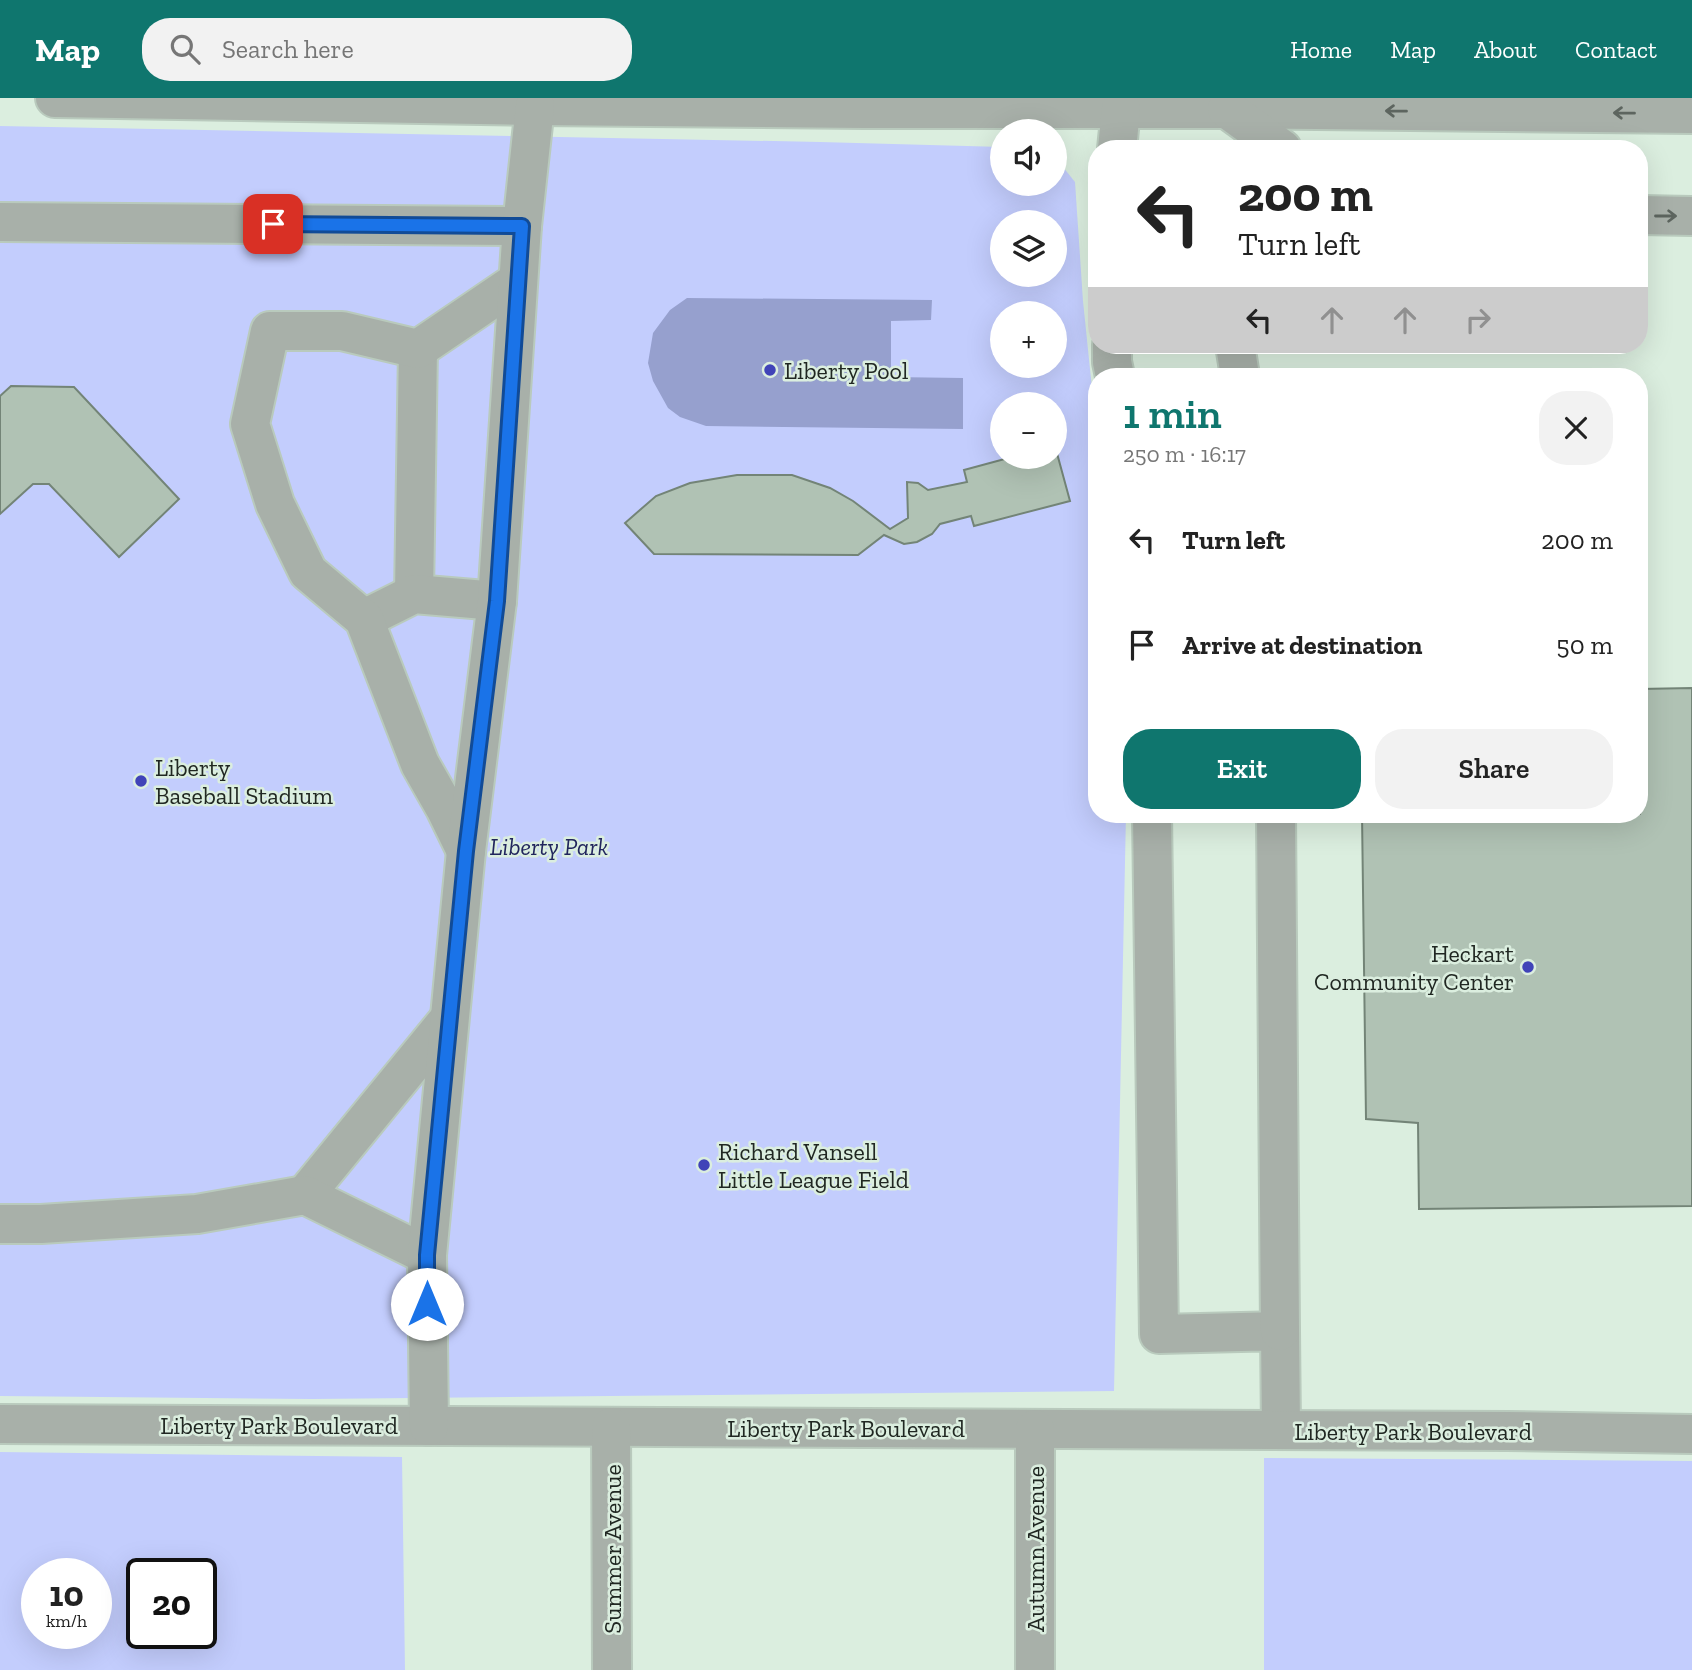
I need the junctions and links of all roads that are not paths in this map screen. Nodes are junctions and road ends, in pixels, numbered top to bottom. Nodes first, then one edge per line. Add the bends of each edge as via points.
1 (55, 98) edge
2 (864, 103) edge
3 (536, 106) junction
4 (1121, 109) junction
5 (1227, 109) junction
6 (1692, 114) edge
7 (1119, 140) edge
8 (1270, 140) edge
9 (1648, 215) edge
10 (1692, 216) edge
11 (0, 222) edge
12 (522, 226) junction
13 (519, 281) junction
14 (418, 349) junction
15 (414, 594) junction
16 (497, 601) junction
17 (364, 619) junction
18 (1152, 823) edge
19 (1276, 823) edge
20 (466, 851) junction
21 (449, 1019) junction
22 (305, 1195) junction
23 (0, 1224) edge
24 (427, 1255) junction
25 (1280, 1331) junction
26 (0, 1424) edge
27 (429, 1426) junction
28 (611, 1427) junction
29 (1035, 1429) junction
30 (1282, 1430) junction
31 (1692, 1434) edge
32 (612, 1670) edge
33 (1035, 1670) edge

1 - 3 street
2 - 3 street
2 - 4 street
3 - 12 street
4 - 5 street
4 - 7 street
6 -> 5 street
5 - 8 street
9 -> 10 street
11 - 12 street
12 - 13 street
13 - 14 street
13 - 16 street
14 - 15 street
14 - 17 street via 342,331 270,331 250,424 275,504 308,572
15 - 16 street
15 - 17 street
16 - 20 street
17 - 20 street via 420,764
18 - 25 street via 1159,1334
19 - 25 street
20 - 21 street
21 - 22 street
21 - 24 street
22 - 23 street via 197,1214
22 - 24 street
24 - 27 street
25 - 30 street
26 - 27 street, Liberty Park Boulevard
27 - 28 street, Liberty Park Boulevard
28 - 29 street, Liberty Park Boulevard
28 - 32 street, Summer Avenue
29 - 30 street, Liberty Park Boulevard
29 - 33 street, Autumn Avenue
30 - 31 street, Liberty Park Boulevard

